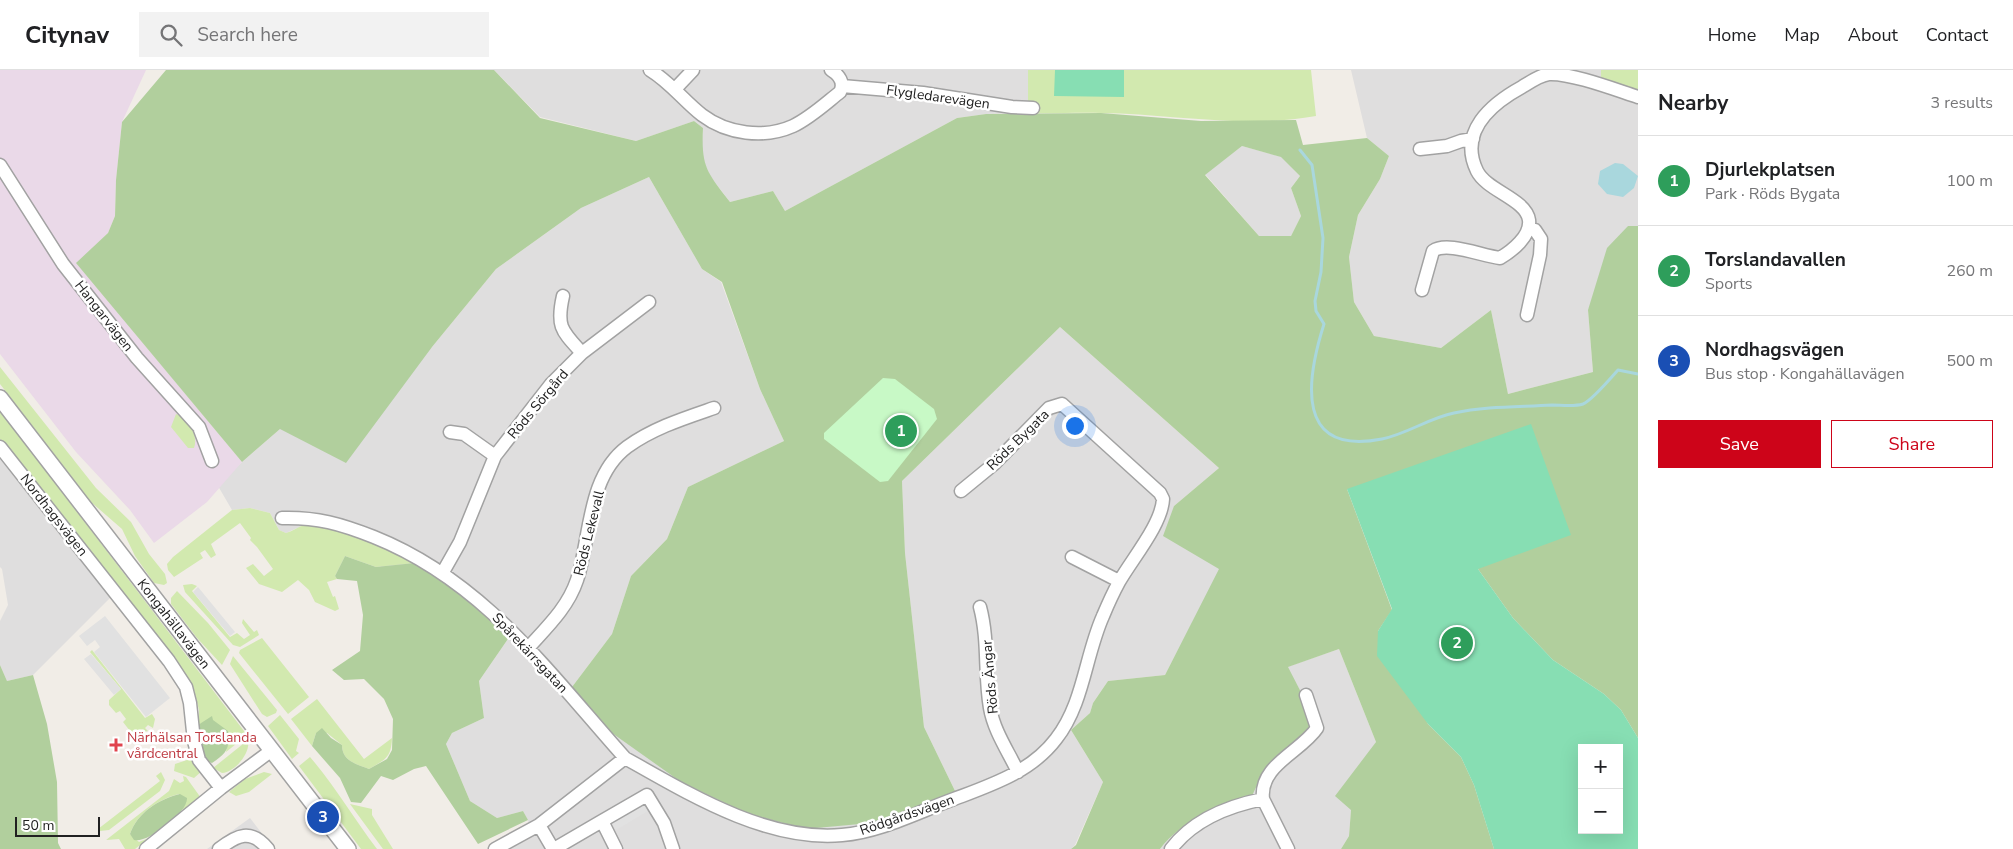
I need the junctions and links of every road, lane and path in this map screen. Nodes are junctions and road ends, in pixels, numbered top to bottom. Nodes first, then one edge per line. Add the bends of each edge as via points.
1 (650, 70) edge
2 (693, 70) edge
3 (831, 70) edge
4 (842, 86) junction
5 (675, 89) junction
6 (1638, 97) edge
7 (1033, 108) dead end
8 (1473, 139) junction
9 (1420, 149) dead end
10 (0, 165) edge
11 (1528, 229) junction
12 (1422, 290) dead end
13 (563, 296) dead end
14 (649, 302) dead end
15 (1527, 315) dead end
16 (582, 353) junction
17 (0, 398) edge
18 (714, 408) dead end
19 (450, 432) dead end
20 (0, 447) edge
21 (495, 456) junction
22 (212, 461) dead end
23 (961, 491) dead end
24 (1163, 499) joint
25 (282, 518) dead end
26 (1072, 557) dead end
27 (444, 572) junction
28 (1119, 581) junction
29 (980, 607) dead end
30 (529, 648) junction
31 (1306, 695) dead end
32 (272, 750) junction
33 (625, 758) junction
34 (1018, 772) junction
35 (221, 788) junction
36 (1263, 800) junction
37 (602, 821) junction
38 (539, 825) junction
39 (146, 849) edge
40 (219, 849) edge
41 (268, 849) edge
42 (348, 849) edge
43 (495, 849) edge
44 (554, 849) edge
45 (616, 849) edge
46 (674, 849) edge
47 (1170, 849) edge
48 (1288, 849) edge

1 - 5 street
2 - 5 street
3 - 4 street
4 - 5 street via 840,92 793,126 770,133 742,132 716,124
4 - 7 street, Flygledarevägen
6 - 8 street via 1566,76 1543,76 1503,97 1488,109 1481,117
8 - 9 street
8 - 11 street via 1474,164 1478,172 1484,181 1522,209 1527,215
10 - 22 street, Hangarvägen via 63,264 137,358 199,426
11 - 12 street via 1515,247 1500,258 1447,246 1438,247 1433,250
11 - 15 street via 1535,230 1541,239
13 - 16 street via 559,320
14 - 16 street, Röds Sörgård
16 - 21 street, Röds Sörgård via 551,384
17 - 32 street, Kongahällavägen
18 - 30 street, Röds Lekevall via 653,432 627,447 616,458 596,498 577,580 568,602
19 - 21 street via 464,434
20 - 35 street, Nordhagsvägen via 186,687 199,760
21 - 27 street, Röds Sörgård via 460,542
23 - 24 street, Röds Bygata via 994,464 1050,408 1062,404
24 - 28 street, Rödgårdsvägen via 1160,514
25 - 27 street, Spårekärrsgatan via 324,520 388,543
26 - 28 street
27 - 30 street, Spårekärrsgatan via 494,613
28 - 34 street, Rödgårdsvägen via 1101,620 1082,685 1064,727 1035,761
29 - 34 street, Röds Ängar via 986,630 989,706 996,730
30 - 33 street, Spårekärrsgatan
31 - 36 street via 1317,728 1271,772 1265,782
32 - 35 street
32 - 42 street, Kongahällavägen
33 - 34 street, Rödgårdsvägen via 740,817 768,828 810,837 844,835 882,825
33 - 38 street
35 - 39 street
36 - 47 street via 1239,804 1202,821 1185,832
36 - 48 street
37 - 44 street
37 - 45 street
37 - 46 street via 648,795
38 - 43 street
38 - 44 street
40 - 41 street via 236,836 245,836 254,837

